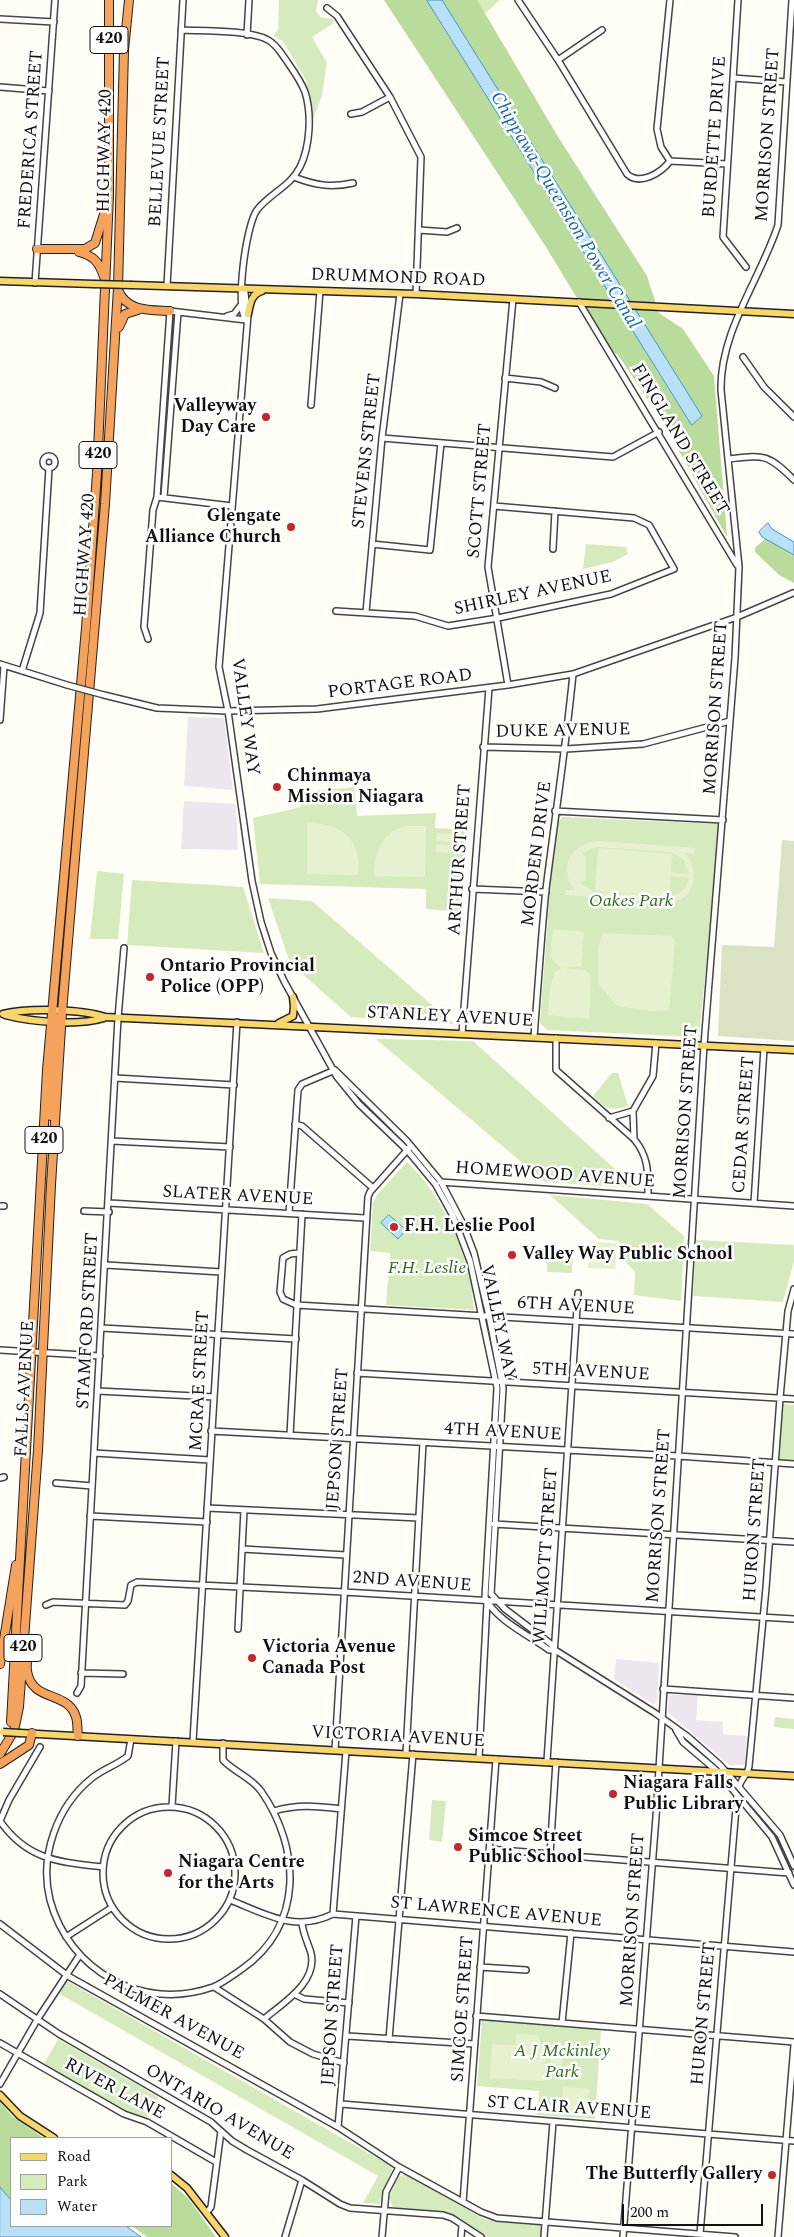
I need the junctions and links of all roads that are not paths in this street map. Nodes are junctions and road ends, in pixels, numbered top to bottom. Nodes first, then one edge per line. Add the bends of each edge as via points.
1 (55, 0) edge
2 (109, 0) edge
3 (113, 0) edge
4 (128, 0) edge
5 (183, 0) edge
6 (249, 0) edge
7 (670, 0) edge
8 (738, 0) edge
9 (792, 0) edge
10 (521, 1) edge
11 (327, 8) dead end
12 (0, 18) edge
13 (54, 22) junction
14 (181, 30) junction
15 (602, 30) dead end
16 (247, 35) junction
17 (558, 60) junction
18 (733, 78) junction
19 (109, 79) junction
20 (787, 82) junction
21 (0, 87) edge
22 (49, 91) junction
23 (390, 97) junction
24 (351, 114) dead end
25 (670, 161) junction
26 (727, 164) junction
27 (294, 177) junction
28 (353, 183) dead end
29 (109, 196) junction
30 (457, 228) dead end
31 (419, 230) junction
32 (38, 249) junction
33 (69, 250) junction
34 (746, 267) dead end
35 (0, 281) edge
36 (106, 281) junction
37 (35, 283) junction
38 (167, 286) junction
39 (118, 288) junction
40 (242, 289) junction
41 (274, 290) junction
42 (320, 291) junction
43 (400, 294) junction
44 (416, 294) junction
45 (514, 299) junction
46 (579, 302) junction
47 (242, 304) junction
48 (144, 309) junction
49 (740, 311) junction
50 (174, 312) junction
51 (794, 314) edge
52 (220, 317) junction
53 (247, 317) junction
54 (114, 346) junction
55 (743, 357) dead end
56 (506, 378) junction
57 (555, 388) dead end
58 (311, 405) dead end
59 (794, 417) edge
60 (659, 432) junction
61 (382, 438) junction
62 (441, 443) junction
63 (498, 447) junction
64 (728, 459) junction
65 (49, 468) dead end
66 (794, 480) edge
67 (157, 496) junction
68 (164, 497) junction
69 (232, 506) junction
70 (494, 506) junction
71 (555, 511) junction
72 (372, 544) junction
73 (553, 549) dead end
74 (739, 567) junction
75 (793, 593) edge
76 (336, 611) dead end
77 (366, 612) junction
78 (737, 617) junction
79 (498, 618) junction
80 (148, 639) dead end
81 (2, 665) edge
82 (22, 671) junction
83 (573, 674) junction
84 (508, 685) junction
85 (489, 688) junction
86 (228, 711) junction
87 (0, 720) edge
88 (730, 721) junction
89 (483, 747) junction
90 (566, 749) junction
91 (555, 811) junction
92 (723, 820) junction
93 (472, 889) junction
94 (546, 892) junction
95 (124, 948) dead end
96 (293, 997) junction
97 (52, 1012) junction
98 (62, 1012) junction
99 (2, 1014) edge
100 (105, 1017) junction
101 (118, 1018) junction
102 (56, 1020) junction
103 (237, 1022) junction
104 (273, 1025) junction
105 (309, 1026) junction
106 (462, 1034) junction
107 (534, 1037) junction
108 (556, 1038) junction
109 (656, 1043) junction
110 (704, 1045) junction
111 (764, 1048) junction
112 (794, 1050) edge
113 (334, 1070) junction
114 (115, 1078) junction
115 (234, 1085) junction
116 (633, 1111) junction
117 (609, 1118) junction
118 (294, 1124) junction
119 (634, 1139) junction
120 (112, 1141) junction
121 (412, 1146) junction
122 (230, 1147) junction
123 (407, 1150) junction
124 (438, 1184) junction
125 (373, 1188) junction
126 (648, 1195) junction
127 (695, 1200) junction
128 (109, 1203) junction
129 (754, 1203) junction
130 (794, 1206) edge
131 (225, 1210) junction
132 (84, 1211) dead end
133 (109, 1212) junction
134 (289, 1213) junction
135 (302, 1214) junction
136 (366, 1218) junction
137 (299, 1253) junction
138 (106, 1265) junction
139 (221, 1272) junction
140 (794, 1289) edge
141 (578, 1293) dead end
142 (296, 1305) junction
143 (360, 1310) junction
144 (483, 1316) junction
145 (489, 1316) junction
146 (576, 1321) junction
147 (687, 1327) junction
148 (102, 1328) junction
149 (787, 1333) junction
150 (217, 1334) junction
151 (794, 1334) edge
152 (296, 1339) junction
153 (0, 1350) edge
154 (32, 1352) junction
155 (44, 1352) junction
156 (100, 1356) junction
157 (356, 1373) junction
158 (499, 1382) junction
159 (572, 1386) junction
160 (98, 1390) junction
161 (682, 1392) junction
162 (214, 1397) junction
163 (780, 1398) junction
164 (794, 1399) edge
165 (212, 1431) junction
166 (290, 1435) junction
167 (352, 1439) junction
168 (423, 1443) junction
169 (496, 1447) junction
170 (568, 1450) junction
171 (94, 1453) junction
172 (678, 1456) junction
173 (210, 1460) junction
174 (775, 1463) junction
175 (794, 1464) edge
176 (56, 1483) dead end
177 (92, 1486) junction
178 (207, 1508) junction
179 (244, 1510) junction
180 (90, 1516) junction
181 (348, 1516) junction
182 (419, 1518) junction
183 (206, 1522) junction
184 (488, 1523) junction
185 (495, 1524) junction
186 (563, 1528) junction
187 (21, 1533) junction
188 (673, 1535) junction
189 (770, 1540) junction
190 (794, 1542) edge
191 (242, 1549) junction
192 (346, 1555) junction
193 (202, 1586) junction
194 (240, 1586) junction
195 (27, 1588) junction
196 (344, 1592) junction
197 (415, 1596) junction
198 (487, 1602) junction
199 (496, 1602) junction
200 (84, 1604) junction
201 (46, 1605) dead end
202 (557, 1606) junction
203 (668, 1612) junction
204 (764, 1617) junction
205 (794, 1619) edge
206 (238, 1629) dead end
207 (555, 1650) junction
208 (0, 1664) edge
209 (81, 1673) junction
210 (123, 1674) dead end
211 (663, 1689) junction
212 (77, 1693) dead end
213 (756, 1696) junction
214 (794, 1698) edge
215 (662, 1718) junction
216 (676, 1730) junction
217 (2, 1732) edge
218 (32, 1733) junction
219 (78, 1736) junction
220 (131, 1739) junction
221 (176, 1741) junction
222 (193, 1741) junction
223 (223, 1744) junction
224 (0, 1746) edge
225 (40, 1747) dead end
226 (335, 1750) junction
227 (346, 1751) junction
228 (0, 1754) edge
229 (409, 1754) junction
230 (479, 1758) junction
231 (496, 1759) junction
232 (548, 1761) junction
233 (556, 1762) junction
234 (0, 1764) edge
235 (659, 1768) junction
236 (717, 1771) junction
237 (727, 1772) junction
238 (748, 1773) junction
239 (794, 1776) edge
240 (740, 1787) junction
241 (736, 1796) junction
242 (172, 1806) junction
243 (341, 1809) junction
244 (274, 1812) junction
245 (0, 1821) edge
246 (490, 1850) junction
247 (586, 1857) dead end
248 (48, 1858) junction
249 (653, 1862) junction
250 (794, 1866) edge
251 (102, 1867) junction
252 (730, 1869) junction
253 (789, 1873) junction
254 (794, 1885) edge
255 (230, 1900) junction
256 (112, 1908) junction
257 (333, 1914) junction
258 (356, 1916) junction
259 (398, 1919) junction
260 (281, 1920) junction
261 (302, 1923) junction
262 (0, 1924) edge
263 (483, 1926) junction
264 (571, 1933) junction
265 (66, 1937) junction
266 (647, 1940) junction
267 (724, 1946) junction
268 (794, 1952) edge
269 (79, 1956) junction
270 (480, 1967) junction
271 (526, 1970) dead end
272 (66, 1974) junction
273 (214, 1987) junction
274 (0, 1994) edge
275 (294, 1994) junction
276 (349, 2003) junction
277 (476, 2016) junction
278 (264, 2019) junction
279 (37, 2020) junction
280 (562, 2023) junction
281 (640, 2029) junction
282 (717, 2034) junction
283 (347, 2036) junction
284 (389, 2039) junction
285 (0, 2043) edge
286 (475, 2044) junction
287 (794, 2044) edge
288 (17, 2053) junction
289 (344, 2063) junction
290 (0, 2084) edge
291 (0, 2095) edge
292 (341, 2104) junction
293 (470, 2115) junction
294 (553, 2122) junction
295 (338, 2127) junction
296 (632, 2128) junction
297 (221, 2131) junction
298 (708, 2134) junction
299 (52, 2137) edge
300 (786, 2141) junction
301 (794, 2141) edge
302 (216, 2162) junction
303 (399, 2167) junction
304 (172, 2176) edge
305 (302, 2180) junction
306 (463, 2202) junction
307 (384, 2210) junction
308 (207, 2212) junction
309 (545, 2222) junction
310 (462, 2225) junction
311 (623, 2229) junction
312 (700, 2234) junction
313 (225, 2237) edge
314 (285, 2237) edge
315 (382, 2237) edge
316 (460, 2237) edge
317 (481, 2237) edge
318 (544, 2237) edge
319 (623, 2237) edge
320 (735, 2237) edge
321 (778, 2237) edge

1 - 13 street, FREDERICA STREET
2 - 19 highway, HIGHWAY 420 / 420
3 - 19 highway
4 - 39 highway, HIGHWAY 420 / 420
5 - 14 street, BELLEVUE STREET
6 - 16 street
7 - 25 street via 657,128
8 - 18 street, BURDETTE DRIVE
9 - 20 street, MORRISON STREET
10 - 17 street
11 - 23 street via 337,16
12 - 13 street
13 - 22 street, FREDERICA STREET
14 - 16 street, VALLEY WAY
14 - 38 street, BELLEVUE STREET
15 - 17 street
16 - 27 street, VALLEY WAY via 273,44 291,67 306,95 306,150
17 - 25 street via 632,179 642,180
18 - 20 street
18 - 26 street, BURDETTE DRIVE
19 - 29 highway, HIGHWAY 420 / 420
20 - 49 street, MORRISON STREET via 778,225
21 - 22 street
22 - 32 street, FREDERICA STREET
23 - 24 street via 362,112
23 - 31 street via 421,157
25 - 26 street
26 - 34 street, BURDETTE DRIVE via 723,238
27 - 28 street via 310,184 334,187
27 - 40 street, VALLEY WAY via 264,202 250,223
29 - 33 highway via 95,243 85,249
29 - 36 highway, HIGHWAY 420 / 420
30 - 31 street via 448,232
31 - 44 street
32 - 33 highway
32 - 37 street, FREDERICA STREET
33 - 36 highway via 94,258
35 - 37 main road, DRUMMOND ROAD
36 - 97 highway, HIGHWAY 420 / 420 via 97,473
37 - 38 main road, DRUMMOND ROAD, bridge
38 - 40 main road, DRUMMOND ROAD
39 - 48 highway via 131,306
39 - 54 highway, HIGHWAY 420 / 420
40 - 41 main road, DRUMMOND ROAD
40 - 47 street, VALLEY WAY
40 - 53 street, VALLEY WAY
41 - 42 main road, DRUMMOND ROAD
41 - 53 main road via 254,295
42 - 43 main road, DRUMMOND ROAD
42 - 58 street
43 - 44 main road, DRUMMOND ROAD
43 - 61 street, STEVENS STREET
44 - 45 main road, DRUMMOND ROAD
45 - 46 main road, DRUMMOND ROAD
45 - 56 street, SCOTT STREET
46 - 49 main road, DRUMMOND ROAD
46 - 60 street, FINGLAND STREET
47 - 52 street via 232,315
47 - 53 street, VALLEY WAY via 243,316
48 - 50 highway
48 - 54 highway via 129,312 121,319
49 - 51 main road, DRUMMOND ROAD
49 - 64 street, MORRISON STREET via 721,365
50 - 52 street
50 - 67 street
50 - 68 street
52 - 53 street
53 - 69 street, VALLEY WAY
54 - 98 highway, HIGHWAY 420 / 420 via 98,600
55 - 59 street via 764,388
56 - 57 street via 541,382
56 - 63 street, SCOTT STREET
60 - 63 street via 613,457
60 - 74 street, FINGLAND STREET
61 - 62 street
61 - 72 street, STEVENS STREET
62 - 63 street
62 - 72 street via 430,550
63 - 70 street, SCOTT STREET
64 - 66 street via 769,458
64 - 74 street, MORRISON STREET
65 - 82 street via 40,612
67 - 68 street
67 - 80 street via 153,510 144,627
68 - 69 street
69 - 86 street, VALLEY WAY via 220,667
70 - 71 street
70 - 79 street, SCOTT STREET via 488,566
71 - 73 street
71 - 79 street, SHIRLEY AVENUE via 634,518 649,525 673,568 611,594
72 - 77 street, STEVENS STREET
74 - 78 street, MORRISON STREET
75 - 78 street, PORTAGE ROAD
76 - 77 street, SHIRLEY AVENUE
77 - 79 street, SHIRLEY AVENUE via 415,616 448,626
78 - 83 street, PORTAGE ROAD
78 - 88 street, MORRISON STREET
79 - 84 street, SCOTT STREET
81 - 82 street, PORTAGE ROAD
81 - 87 street
82 - 86 street, PORTAGE ROAD, bridge via 157,708
83 - 84 street, PORTAGE ROAD
83 - 90 street, MORDEN DRIVE
84 - 85 street, PORTAGE ROAD
85 - 86 street, PORTAGE ROAD via 317,709
85 - 89 street, ARTHUR STREET
86 - 96 street, VALLEY WAY via 254,891 271,953
88 - 90 street, DUKE AVENUE via 643,744
88 - 92 street, MORRISON STREET
89 - 90 street, DUKE AVENUE
89 - 93 street, ARTHUR STREET
90 - 91 street, MORDEN DRIVE
91 - 92 street
91 - 94 street, MORDEN DRIVE
92 - 110 street, MORRISON STREET
93 - 94 street
93 - 106 street, ARTHUR STREET
94 - 107 street, MORDEN DRIVE
95 - 101 street, STAMFORD STREET
96 - 104 main road via 292,1016
96 - 105 street, VALLEY WAY
97 - 98 main road, STANLEY AVENUE
97 - 99 main road, STANLEY AVENUE
97 - 102 highway, HIGHWAY 420 / 420
98 - 100 main road, STANLEY AVENUE
98 - 102 highway, HIGHWAY 420 / 420
99 - 102 main road, STANLEY AVENUE
100 - 101 main road, STANLEY AVENUE
100 - 102 main road, STANLEY AVENUE via 92,1022
101 - 103 main road, STANLEY AVENUE
101 - 114 street, STAMFORD STREET
102 - 154 highway, FALLS AVENUE / 420
102 - 155 highway, FALLS AVENUE / 420
103 - 104 main road, STANLEY AVENUE
103 - 115 street, MCRAE STREET
104 - 105 main road, STANLEY AVENUE
105 - 106 main road, STANLEY AVENUE
105 - 113 street, VALLEY WAY
106 - 107 main road, STANLEY AVENUE
107 - 108 main road, STANLEY AVENUE
108 - 109 main road, STANLEY AVENUE
108 - 117 street via 556,1070
109 - 110 main road, STANLEY AVENUE
109 - 116 street via 653,1076
110 - 111 main road, STANLEY AVENUE
110 - 127 street, MORRISON STREET
111 - 112 main road, STANLEY AVENUE
111 - 129 street, CEDAR STREET
113 - 118 street via 302,1084 298,1090
113 - 121 street, VALLEY WAY
113 - 123 street, VALLEY WAY via 351,1095
114 - 115 street
114 - 120 street, STAMFORD STREET
115 - 122 street, MCRAE STREET
116 - 117 street
116 - 119 street
117 - 119 street
118 - 125 street via 302,1126
118 - 134 street
119 - 126 street via 646,1158
120 - 122 street
120 - 128 street, STAMFORD STREET
121 - 123 street, JEPSON STREET
121 - 124 street, VALLEY WAY
122 - 131 street, MCRAE STREET
123 - 124 street, VALLEY WAY
123 - 125 street, JEPSON STREET
124 - 126 street, HOMEWOOD AVENUE
124 - 144 street, VALLEY WAY via 466,1248
124 - 145 street, VALLEY WAY via 469,1238
125 - 136 street, JEPSON STREET via 368,1198
126 - 127 street, HOMEWOOD AVENUE
127 - 129 street, HOMEWOOD AVENUE
127 - 147 street, MORRISON STREET
128 - 131 street, SLATER AVENUE
128 - 133 street, STAMFORD STREET
129 - 130 street, HOMEWOOD AVENUE
131 - 134 street, SLATER AVENUE
131 - 139 street, MCRAE STREET
132 - 133 street
133 - 138 street, STAMFORD STREET
134 - 135 street, SLATER AVENUE
135 - 136 street, SLATER AVENUE
135 - 137 street
136 - 143 street, JEPSON STREET
137 - 142 street
137 - 142 street via 283,1258 280,1292 283,1300
138 - 139 street
138 - 148 street, STAMFORD STREET
139 - 150 street, MCRAE STREET
140 - 149 street, HURON STREET
141 - 146 street, WILLMOTT STREET
142 - 143 street, 6TH AVENUE
142 - 152 street
143 - 144 street, 6TH AVENUE
143 - 157 street, JEPSON STREET
144 - 145 street, 6TH AVENUE
144 - 158 street, VALLEY WAY
145 - 146 street, 6TH AVENUE
145 - 158 street, VALLEY WAY
146 - 147 street, 6TH AVENUE
146 - 159 street, WILLMOTT STREET
147 - 149 street, 6TH AVENUE
147 - 161 street, MORRISON STREET
148 - 150 street
148 - 156 street, STAMFORD STREET
149 - 151 street, 6TH AVENUE
149 - 163 street, HURON STREET
150 - 152 street
150 - 162 street, MCRAE STREET
152 - 166 street
153 - 154 street
154 - 155 street
154 - 187 highway, FALLS AVENUE / 420
155 - 156 street
155 - 195 highway, FALLS AVENUE / 420
156 - 160 street, STAMFORD STREET
157 - 158 street, 5TH AVENUE
157 - 167 street, JEPSON STREET
158 - 159 street, 5TH AVENUE
158 - 169 street, VALLEY WAY
159 - 161 street, 5TH AVENUE
159 - 170 street, WILLMOTT STREET
160 - 162 street
160 - 171 street, STAMFORD STREET
161 - 163 street, 5TH AVENUE
161 - 172 street, MORRISON STREET
162 - 165 street, MCRAE STREET
163 - 164 street, 5TH AVENUE
163 - 174 street, HURON STREET
165 - 166 street, 4TH AVENUE
165 - 173 street, MCRAE STREET
166 - 167 street, 4TH AVENUE
167 - 168 street, 4TH AVENUE
167 - 181 street, JEPSON STREET
168 - 169 street, 4TH AVENUE
168 - 182 street
169 - 170 street, 4TH AVENUE
169 - 184 street, VALLEY WAY
169 - 185 street, VALLEY WAY
170 - 172 street, 4TH AVENUE
170 - 186 street, WILLMOTT STREET
171 - 173 street
171 - 177 street, STAMFORD STREET
172 - 174 street, 4TH AVENUE
172 - 188 street, MORRISON STREET
173 - 178 street, MCRAE STREET
174 - 175 street, 4TH AVENUE
174 - 189 street, HURON STREET
176 - 177 street
177 - 180 street, STAMFORD STREET
178 - 179 street
178 - 183 street, MCRAE STREET
179 - 181 street
179 - 191 street
180 - 183 street
180 - 200 street, STAMFORD STREET
181 - 182 street
181 - 192 street, JEPSON STREET
182 - 197 street
183 - 193 street, MCRAE STREET
184 - 185 street
184 - 198 street, VALLEY WAY via 484,1590
185 - 186 street
185 - 199 street, VALLEY WAY via 490,1589
186 - 188 street
186 - 202 street, WILLMOTT STREET
187 - 208 highway
187 - 224 highway, FALLS AVENUE / 420 via 12,1717 9,1731
188 - 189 street
188 - 203 street, MORRISON STREET
189 - 190 street
189 - 204 street, HURON STREET
191 - 192 street
191 - 194 street
192 - 196 street, JEPSON STREET
193 - 194 street, 2ND AVENUE
193 - 200 street, 2ND AVENUE via 137,1582 129,1588 125,1605
193 - 222 street, MCRAE STREET
194 - 196 street, 2ND AVENUE
194 - 206 street
195 - 219 highway via 29,1679 41,1693 68,1704 76,1716
195 - 228 highway, FALLS AVENUE / 420 via 18,1715 10,1741
196 - 197 street, 2ND AVENUE
196 - 226 street, JEPSON STREET
197 - 198 street, 2ND AVENUE
197 - 229 street
198 - 199 street, 2ND AVENUE
198 - 207 street via 505,1620 550,1650
198 - 230 street
199 - 202 street, 2ND AVENUE
199 - 207 street
200 - 201 street, 2ND AVENUE via 53,1602
200 - 209 street, STAMFORD STREET
202 - 203 street, 2ND AVENUE
202 - 207 street, WILLMOTT STREET
203 - 204 street, 2ND AVENUE
203 - 211 street, MORRISON STREET
204 - 205 street, 2ND AVENUE
204 - 213 street, HURON STREET
207 - 215 street
207 - 232 street, WILLMOTT STREET
209 - 210 street
209 - 212 street, STAMFORD STREET via 81,1686
211 - 213 street
211 - 215 street, MORRISON STREET
213 - 214 street
213 - 238 street, HURON STREET
215 - 216 street
215 - 235 street, MORRISON STREET
216 - 236 street via 683,1742
216 - 237 street
217 - 218 main road, VICTORIA AVENUE, bridge
218 - 219 main road, VICTORIA AVENUE
218 - 234 highway via 24,1750
219 - 220 main road, VICTORIA AVENUE
220 - 221 main road, VICTORIA AVENUE
220 - 248 street via 128,1756 98,1774 74,1795 57,1825
221 - 222 main road, VICTORIA AVENUE
221 - 242 street
222 - 223 main road, VICTORIA AVENUE
223 - 226 main road, VICTORIA AVENUE
223 - 244 street via 224,1762 260,1789
225 - 245 street via 8,1800
226 - 227 main road, VICTORIA AVENUE
227 - 229 main road, VICTORIA AVENUE
227 - 243 street
229 - 230 main road, VICTORIA AVENUE
229 - 259 street
230 - 231 main road, VICTORIA AVENUE
231 - 232 main road, VICTORIA AVENUE
231 - 246 street, SIMCOE STREET
232 - 233 main road, VICTORIA AVENUE
233 - 235 main road, VICTORIA AVENUE
233 - 246 street via 550,1854
235 - 236 main road, VICTORIA AVENUE
235 - 249 street, MORRISON STREET
236 - 237 main road, VICTORIA AVENUE
236 - 241 street
237 - 238 main road, VICTORIA AVENUE
237 - 240 street
238 - 239 main road, VICTORIA AVENUE
238 - 240 street
240 - 250 street via 780,1835
241 - 252 street, HURON STREET
241 - 253 street via 772,1837
242 - 251 street via 145,1811 126,1821 112,1839
242 - 255 street via 210,1820 229,1844 235,1859 236,1880
243 - 244 street via 307,1805
243 - 257 street
244 - 260 street via 285,1836 290,1865 291,1882
245 - 248 street via 21,1846
246 - 263 street, SIMCOE STREET
247 - 249 street
248 - 251 street
248 - 265 street via 48,1890 55,1917
249 - 252 street
249 - 266 street, MORRISON STREET
251 - 256 street via 105,1893
252 - 253 street
252 - 267 street, HURON STREET
253 - 254 street
255 - 256 street via 222,1913 203,1930 186,1938 171,1940 138,1931
255 - 260 street, ST LAWRENCE AVENUE
256 - 265 street
257 - 258 street, ST LAWRENCE AVENUE
257 - 261 street, ST LAWRENCE AVENUE
258 - 259 street, ST LAWRENCE AVENUE
258 - 276 street, JEPSON STREET
259 - 263 street, ST LAWRENCE AVENUE
259 - 284 street
260 - 261 street, ST LAWRENCE AVENUE
260 - 273 street via 274,1937 256,1957
261 - 275 street via 311,1966 304,1983
262 - 272 street, PALMER AVENUE
263 - 264 street, ST LAWRENCE AVENUE
263 - 270 street, SIMCOE STREET
264 - 266 street, ST LAWRENCE AVENUE
264 - 280 street
265 - 269 street
266 - 267 street, ST LAWRENCE AVENUE
266 - 281 street, MORRISON STREET
267 - 268 street, ST LAWRENCE AVENUE
267 - 282 street, HURON STREET
269 - 272 street
269 - 273 street via 109,1978 150,1993 190,1992
270 - 271 street
270 - 277 street, SIMCOE STREET
272 - 279 street
272 - 295 street, PALMER AVENUE
273 - 278 street
274 - 279 street, ONTARIO AVENUE
275 - 276 street via 304,1999
275 - 278 street
276 - 283 street, JEPSON STREET
277 - 280 street
277 - 286 street, SIMCOE STREET
278 - 289 street via 290,2042 313,2054
279 - 288 street
279 - 297 street, ONTARIO AVENUE via 211,2122
280 - 281 street
281 - 282 street
281 - 296 street, MORRISON STREET
282 - 287 street
282 - 298 street, HURON STREET
283 - 284 street
283 - 289 street, JEPSON STREET
284 - 286 street
285 - 288 street, RIVER LANE
286 - 293 street, SIMCOE STREET
287 - 300 street
288 - 290 street
288 - 302 street, RIVER LANE
289 - 292 street, JEPSON STREET
291 - 299 main road via 20,2116
292 - 293 street, ST CLAIR AVENUE
292 - 295 street, JEPSON STREET
293 - 294 street, ST CLAIR AVENUE
293 - 306 street, SIMCOE STREET
294 - 296 street, ST CLAIR AVENUE
294 - 309 street
295 - 303 street, PALMER AVENUE
296 - 298 street, ST CLAIR AVENUE
296 - 311 street, MORRISON STREET
297 - 302 street
297 - 305 street, ONTARIO AVENUE via 247,2150
298 - 300 street, ST CLAIR AVENUE
298 - 312 street, HURON STREET
300 - 301 street, ST CLAIR AVENUE
300 - 321 street
302 - 308 street via 211,2207
303 - 306 street, PALMER AVENUE
303 - 307 street via 386,2192
304 - 308 main road
305 - 307 street, ONTARIO AVENUE via 350,2208
305 - 314 street
306 - 309 street, PALMER AVENUE via 498,2218
307 - 310 street, ONTARIO AVENUE via 437,2214
307 - 315 street
308 - 313 main road
309 - 311 street
309 - 318 street
310 - 316 street
310 - 317 street, ONTARIO AVENUE
311 - 312 street
311 - 319 street, MORRISON STREET
312 - 320 street

